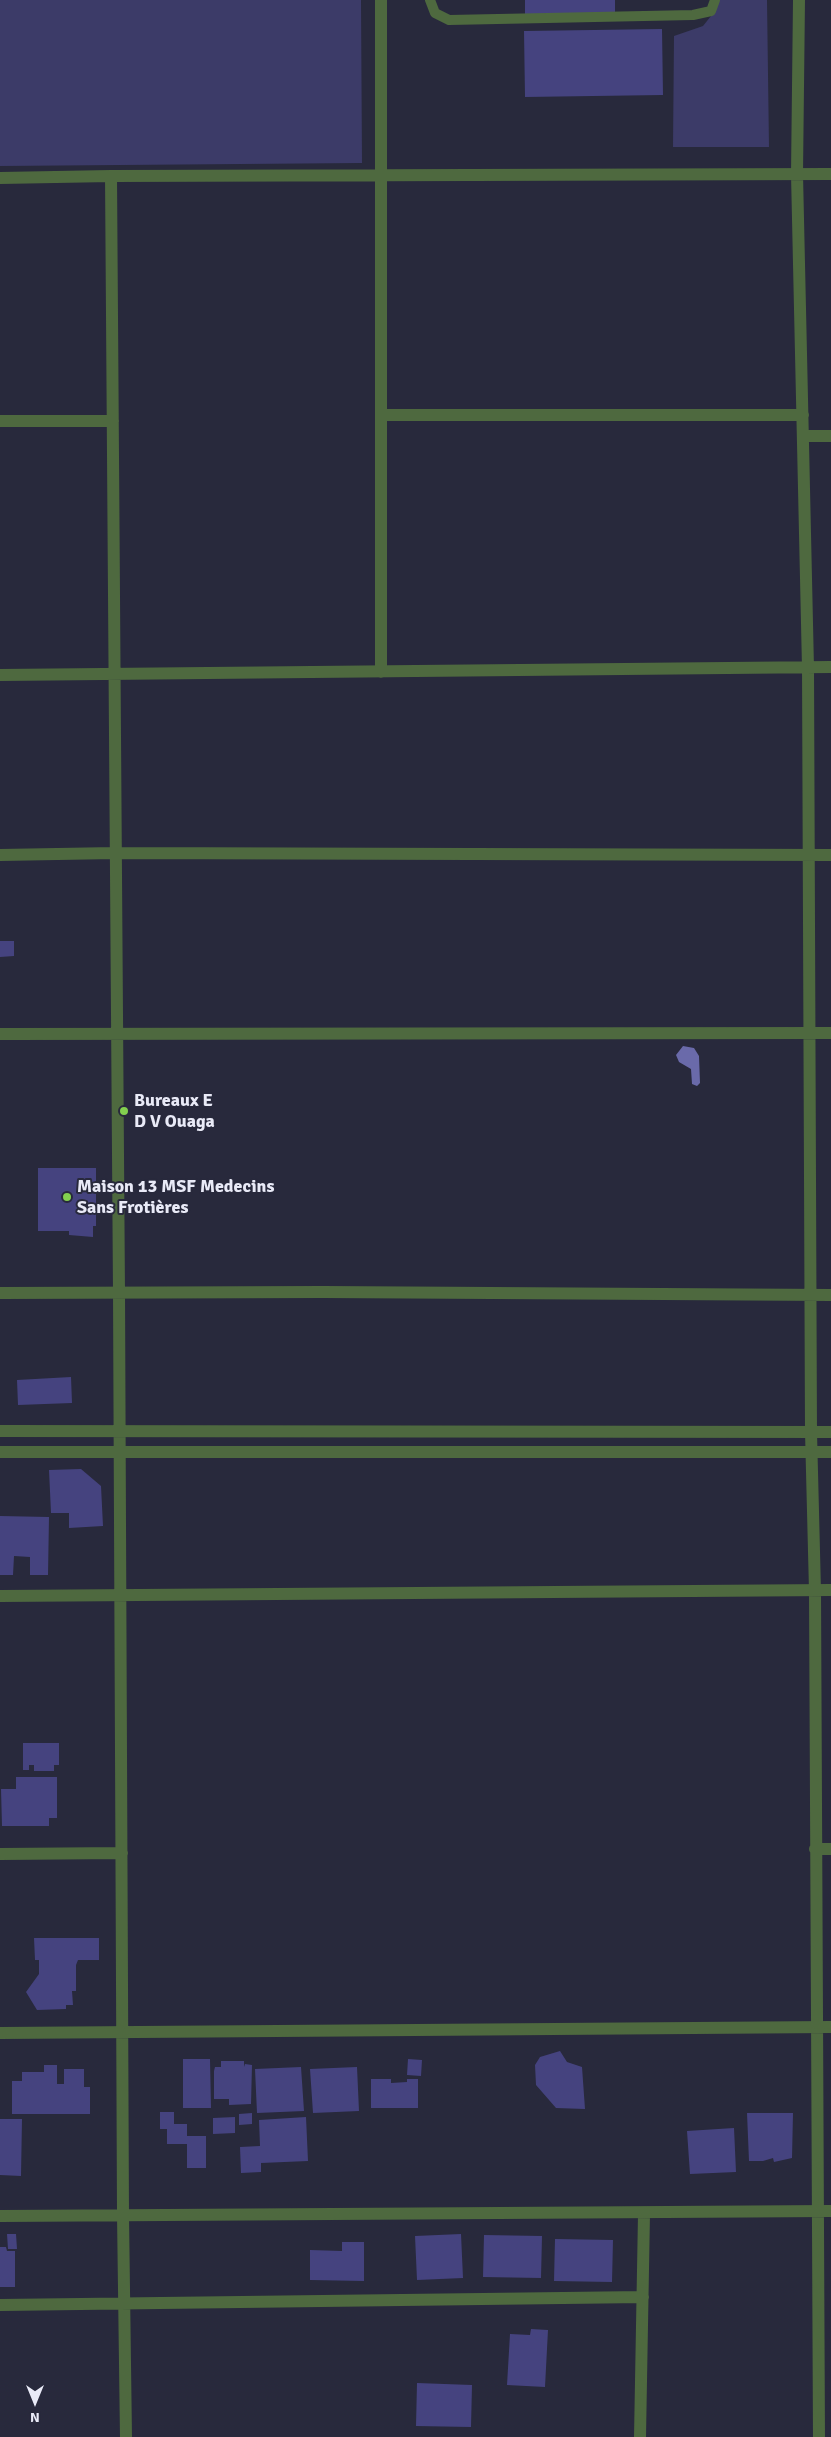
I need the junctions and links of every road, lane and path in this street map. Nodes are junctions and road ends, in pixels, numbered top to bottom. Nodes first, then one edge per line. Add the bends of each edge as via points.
1 (381, 0) edge
2 (430, 0) edge
3 (714, 0) edge
4 (799, 0) edge
5 (797, 174) junction
6 (831, 174) edge
7 (111, 176) junction
8 (382, 176) junction
9 (0, 178) edge
10 (381, 415) junction
11 (803, 415) junction
12 (0, 421) edge
13 (113, 421) junction
14 (804, 436) junction
15 (831, 436) edge
16 (808, 668) junction
17 (831, 668) edge
18 (381, 672) junction
19 (0, 675) edge
20 (113, 675) junction
21 (115, 853) junction
22 (831, 855) edge
23 (0, 856) edge
24 (808, 856) junction
25 (116, 1032) junction
26 (808, 1033) junction
27 (831, 1033) edge
28 (0, 1034) edge
29 (120, 1292) junction
30 (0, 1293) edge
31 (812, 1295) junction
32 (831, 1295) edge
33 (119, 1430) junction
34 (0, 1431) edge
35 (811, 1432) junction
36 (831, 1432) edge
37 (119, 1451) junction
38 (0, 1452) edge
39 (812, 1452) junction
40 (831, 1452) edge
41 (815, 1590) junction
42 (831, 1590) edge
43 (119, 1595) junction
44 (0, 1596) edge
45 (815, 1849) junction
46 (831, 1849) edge
47 (122, 1853) junction
48 (0, 1854) edge
49 (817, 2027) junction
50 (831, 2027) edge
51 (122, 2031) junction
52 (0, 2032) edge
53 (825, 2211) edge
54 (644, 2214) junction
55 (123, 2215) junction
56 (0, 2216) edge
57 (643, 2297) junction
58 (0, 2305) edge
59 (125, 2305) junction
60 (126, 2437) edge
61 (640, 2437) edge
62 (819, 2437) edge

1 - 8 street
2 - 3 lane via 435,13 449,20 693,15 711,11
4 - 5 street
5 - 6 street
5 - 8 street
5 - 11 street
7 - 8 street
7 - 9 street
7 - 13 street
8 - 10 street
10 - 11 street
10 - 18 street
11 - 14 street
12 - 13 street
13 - 20 street
14 - 15 street
14 - 16 street
16 - 17 street
16 - 18 street
16 - 24 street
18 - 20 street
19 - 20 street
20 - 21 street
21 - 23 street
21 - 24 street
21 - 25 street
22 - 24 street
24 - 26 street
25 - 26 street
25 - 28 street
25 - 29 street
26 - 27 street
26 - 31 street
29 - 30 street
29 - 31 street
29 - 33 street
31 - 32 street
31 - 35 street
33 - 34 street
33 - 35 street
33 - 37 street
35 - 36 street
35 - 39 street
37 - 38 street
37 - 39 street
37 - 43 street
39 - 40 street
39 - 41 street
41 - 42 street
41 - 43 street
41 - 45 street
43 - 44 street
43 - 47 street
45 - 46 street
45 - 49 street
47 - 48 street
47 - 51 street
49 - 50 street
49 - 51 street
49 - 53 street
51 - 52 street
51 - 55 street
53 - 54 street
53 - 62 street
54 - 55 street
54 - 57 street
55 - 56 street
55 - 59 street
57 - 59 street
57 - 61 street
58 - 59 street
59 - 60 street

